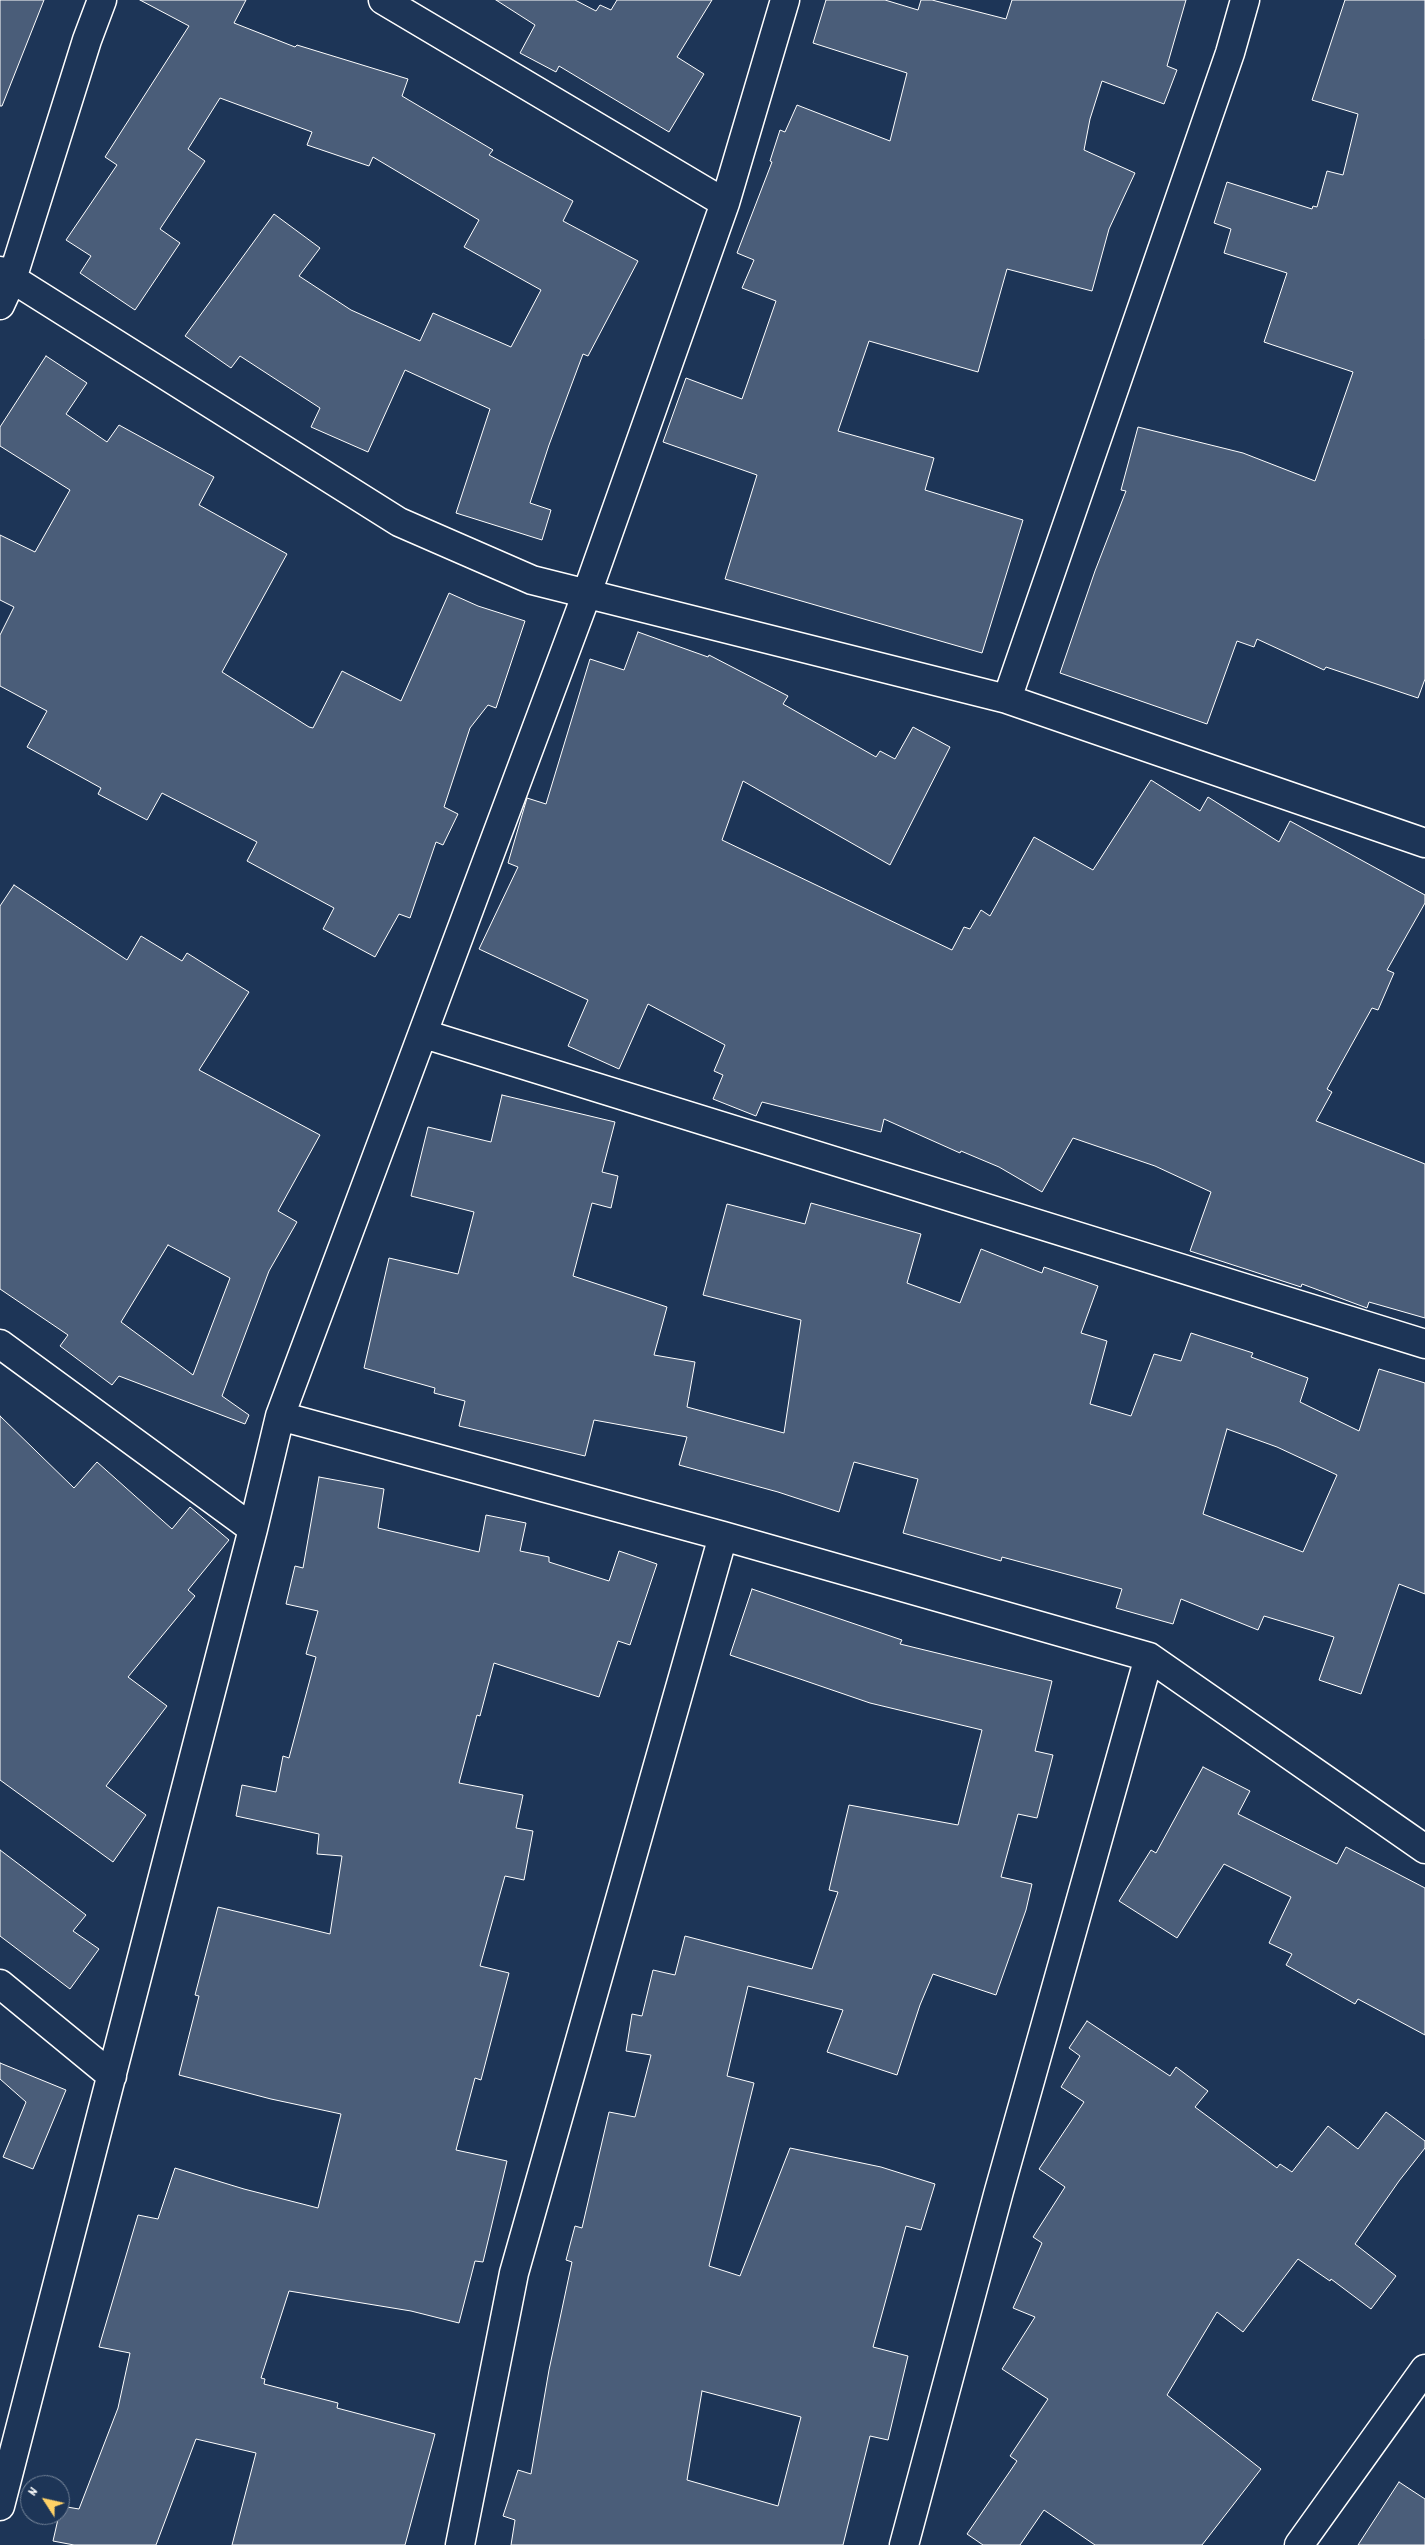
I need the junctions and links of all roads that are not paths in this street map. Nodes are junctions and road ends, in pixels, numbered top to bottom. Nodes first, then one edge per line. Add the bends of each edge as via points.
1 (102, 0) edge
2 (383, 0) edge
3 (785, 0) edge
4 (1245, 0) edge
5 (725, 203) junction
6 (6, 275) edge
7 (0, 305) edge
8 (587, 593) junction
9 (1008, 699) junction
10 (1423, 837) edge
11 (424, 1034) junction
12 (0, 1344) edge
13 (1425, 1344) edge
14 (280, 1416) junction
15 (253, 1529) junction
16 (723, 1536) junction
17 (1149, 1657) junction
18 (1425, 1849) edge
19 (0, 1984) edge
20 (112, 2076) junction
21 (1425, 2369) edge
22 (3, 2480) edge
23 (0, 2506) edge
24 (460, 2545) edge
25 (904, 2545) edge
26 (1300, 2545) edge

1 - 6 street
2 - 5 street
3 - 5 street
4 - 9 street via 1230,53
5 - 8 street
6 - 7 street
6 - 8 street via 399,522 532,580
8 - 9 street
8 - 11 street
9 - 10 street
11 - 13 street
11 - 14 street
12 - 15 street
14 - 15 street
14 - 16 street
15 - 20 street
16 - 17 street
16 - 24 street via 514,2273
17 - 18 street
17 - 25 street via 999,2191
19 - 20 street
20 - 22 street
21 - 26 street
22 - 23 street

